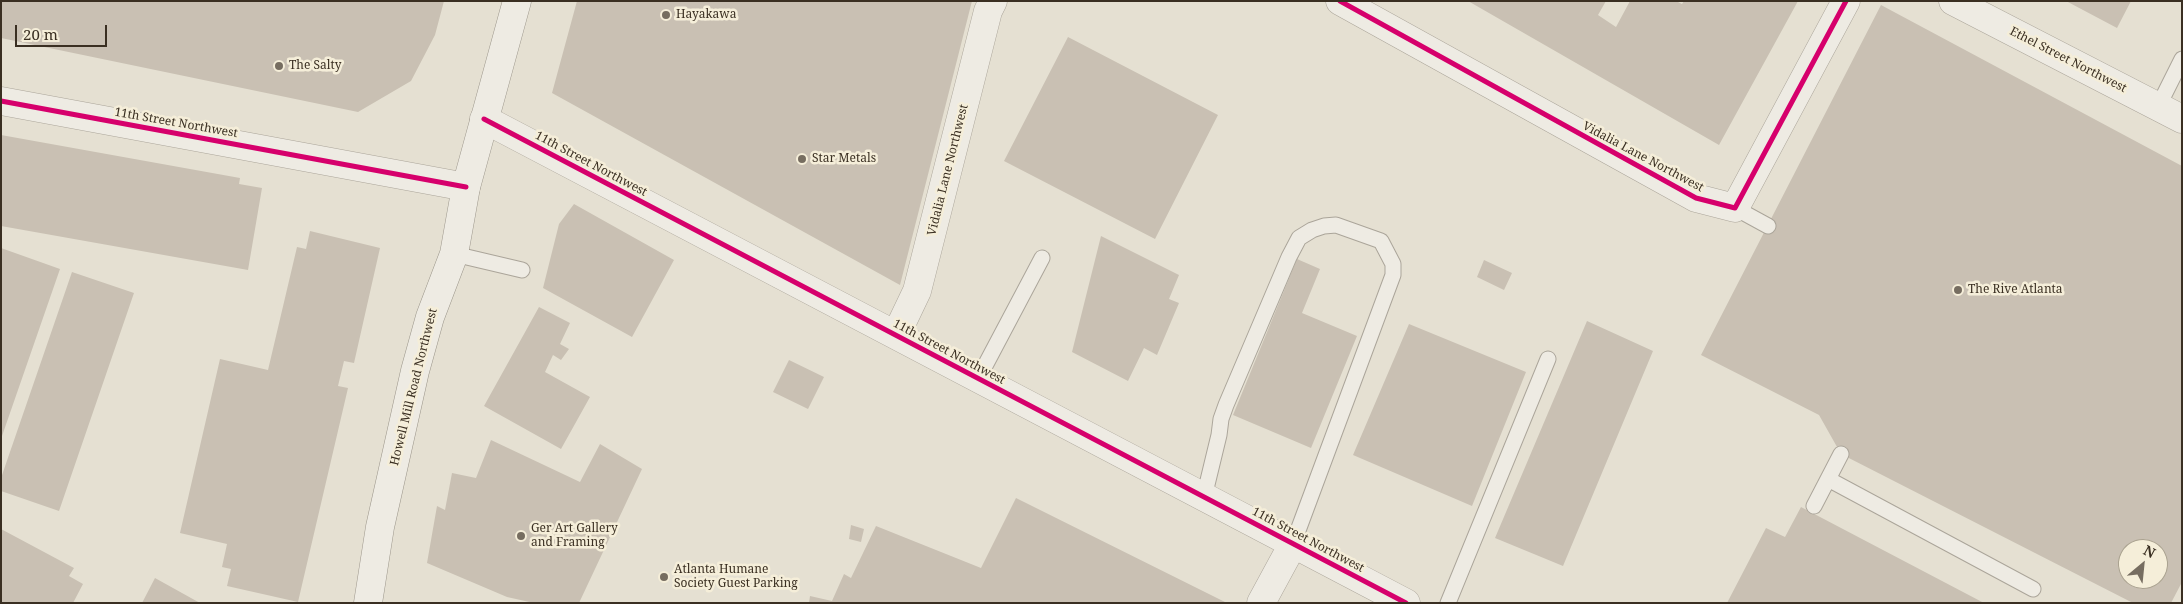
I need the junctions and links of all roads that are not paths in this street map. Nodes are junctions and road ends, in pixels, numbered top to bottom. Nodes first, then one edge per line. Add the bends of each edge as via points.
1 (517, 1) edge
2 (993, 1) edge
3 (1340, 1) edge
4 (1846, 1) edge
5 (1953, 1) edge
6 (2182, 59) edge
7 (1, 101) edge
8 (2158, 107) junction
9 (484, 119) junction
10 (2182, 119) edge
11 (466, 187) junction
12 (1735, 208) junction
13 (1768, 226) dead end
14 (454, 254) junction
15 (1042, 258) dead end
16 (522, 270) dead end
17 (896, 336) junction
18 (1548, 359) dead end
19 (978, 379) junction
20 (1841, 454) dead end
21 (1828, 480) junction
22 (1204, 497) junction
23 (1814, 506) dead end
24 (1292, 544) junction
25 (2033, 589) dead end
26 (368, 603) edge
27 (1261, 603) edge
28 (1406, 603) edge
29 (1448, 603) edge

1 - 9 street, Howell Mill Road Northwest
2 - 17 street, Vidalia Lane Northwest via 917,292
3 - 12 street, Vidalia Lane Northwest via 1696,198
4 - 12 street
5 - 8 street, Ethel Street Northwest
6 - 8 lane
7 - 11 street, 11th Street Northwest
8 - 10 street, Ethel Street Northwest
9 - 11 street, Howell Mill Road Northwest
9 - 17 street, 11th Street Northwest
11 - 14 street, Howell Mill Road Northwest
12 - 13 lane
14 - 16 lane
14 - 26 street, Howell Mill Road Northwest via 430,317 413,380 380,527
15 - 19 lane
17 - 19 street, 11th Street Northwest
18 - 29 lane
19 - 22 street, 11th Street Northwest
20 - 21 lane
21 - 23 lane
21 - 25 lane
22 - 24 street, 11th Street Northwest
22 - 24 lane via 1221,419 1300,238 1312,230 1336,225 1381,241 1393,264 1393,275
24 - 27 street
24 - 28 street, 11th Street Northwest

